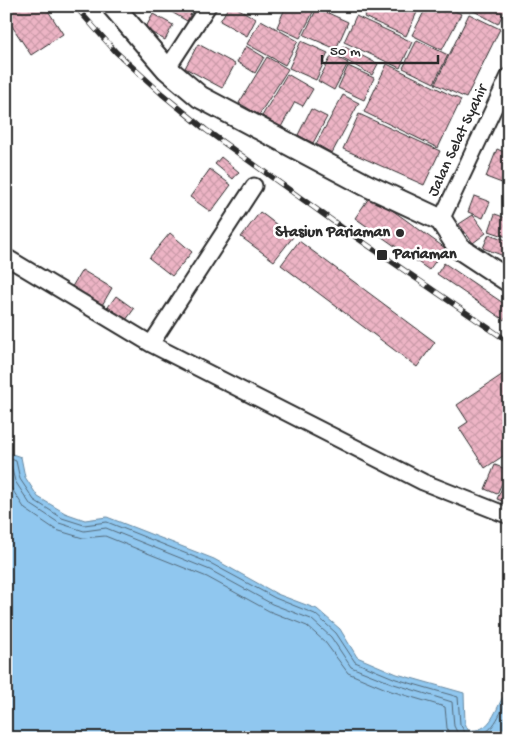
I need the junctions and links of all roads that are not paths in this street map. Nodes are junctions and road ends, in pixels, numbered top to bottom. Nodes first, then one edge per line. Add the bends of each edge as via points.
1 (113, 6) edge
2 (208, 6) edge
3 (167, 69) junction
4 (509, 76) edge
5 (254, 186) dead end
6 (441, 220) junction
7 (6, 257) edge
8 (503, 275) edge
9 (151, 344) junction
10 (509, 516) edge

1 - 3 street
2 - 3 street
3 - 6 street via 200,97 366,185
4 - 6 street, Jalan Selat Syahir
5 - 9 street
6 - 8 street via 459,248
7 - 9 street
9 - 10 street via 423,482

